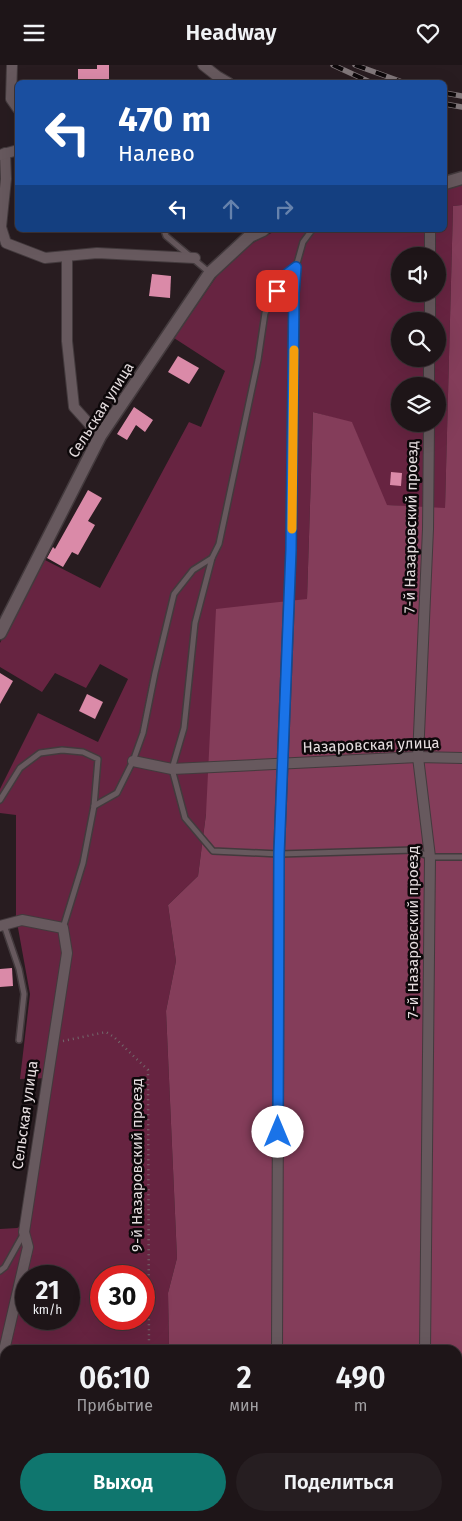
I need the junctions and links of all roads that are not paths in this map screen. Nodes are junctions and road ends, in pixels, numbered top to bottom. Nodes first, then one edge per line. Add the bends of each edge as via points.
1 (12, 65) edge
2 (203, 65) edge
3 (224, 80) edge
4 (15, 105) edge
5 (3, 154) edge
6 (462, 179) edge
7 (447, 183) edge
8 (165, 232) edge
9 (259, 232) edge
10 (310, 232) edge
11 (430, 232) edge
12 (430, 247) edge
13 (67, 256) junction
14 (195, 258) junction
15 (296, 267) junction
16 (210, 273) junction
17 (429, 432) edge
18 (100, 436) junction
19 (212, 557) junction
20 (0, 633) edge
21 (418, 757) junction
22 (462, 758) edge
23 (133, 761) junction
24 (282, 763) junction
25 (172, 769) junction
26 (0, 800) edge
27 (94, 806) junction
28 (279, 854) junction
29 (430, 857) junction
30 (462, 857) edge
31 (2, 926) edge
32 (63, 928) junction
33 (19, 1040) dead end
34 (24, 1232) junction
35 (0, 1271) edge
36 (5, 1345) edge
37 (278, 1345) edge
38 (425, 1345) edge

1 - 4 street via 11,99
2 - 3 street
5 - 13 street via 6,179 1,227 6,243 45,258
6 - 7 street
8 - 14 lane
9 - 16 street, Сельская улица via 250,236
10 - 15 lane via 303,242
11 - 12 street
13 - 14 street via 97,253
13 - 18 street via 67,341 74,407
14 - 16 lane
15 - 19 lane via 288,273 265,313 219,544
15 - 24 street via 291,550
16 - 18 street, Сельская улица
17 - 21 street, 7-й Назаровский проезд
18 - 20 street, Сельская улица
19 - 23 lane via 193,570 174,594 143,733
19 - 25 lane via 195,623 184,729
21 - 22 street, Назаровская улица
21 - 24 street, Назаровская улица
21 - 29 street, 7-й Назаровский проезд
23 - 25 street, Назаровская улица
23 - 27 lane via 117,793
24 - 25 street, Назаровская улица
24 - 28 street
25 - 28 lane via 185,818 213,851
26 - 27 lane via 20,768 40,753 62,750 82,752 98,759
27 - 32 lane via 83,863
28 - 29 lane via 414,850
28 - 37 street
29 - 30 lane
29 - 38 street, 7-й Назаровский проезд
31 - 32 street via 22,920
31 - 33 lane via 24,994
32 - 34 street, Сельская улица via 67,953
34 - 35 lane
34 - 36 street, Сельская улица via 28,1247

